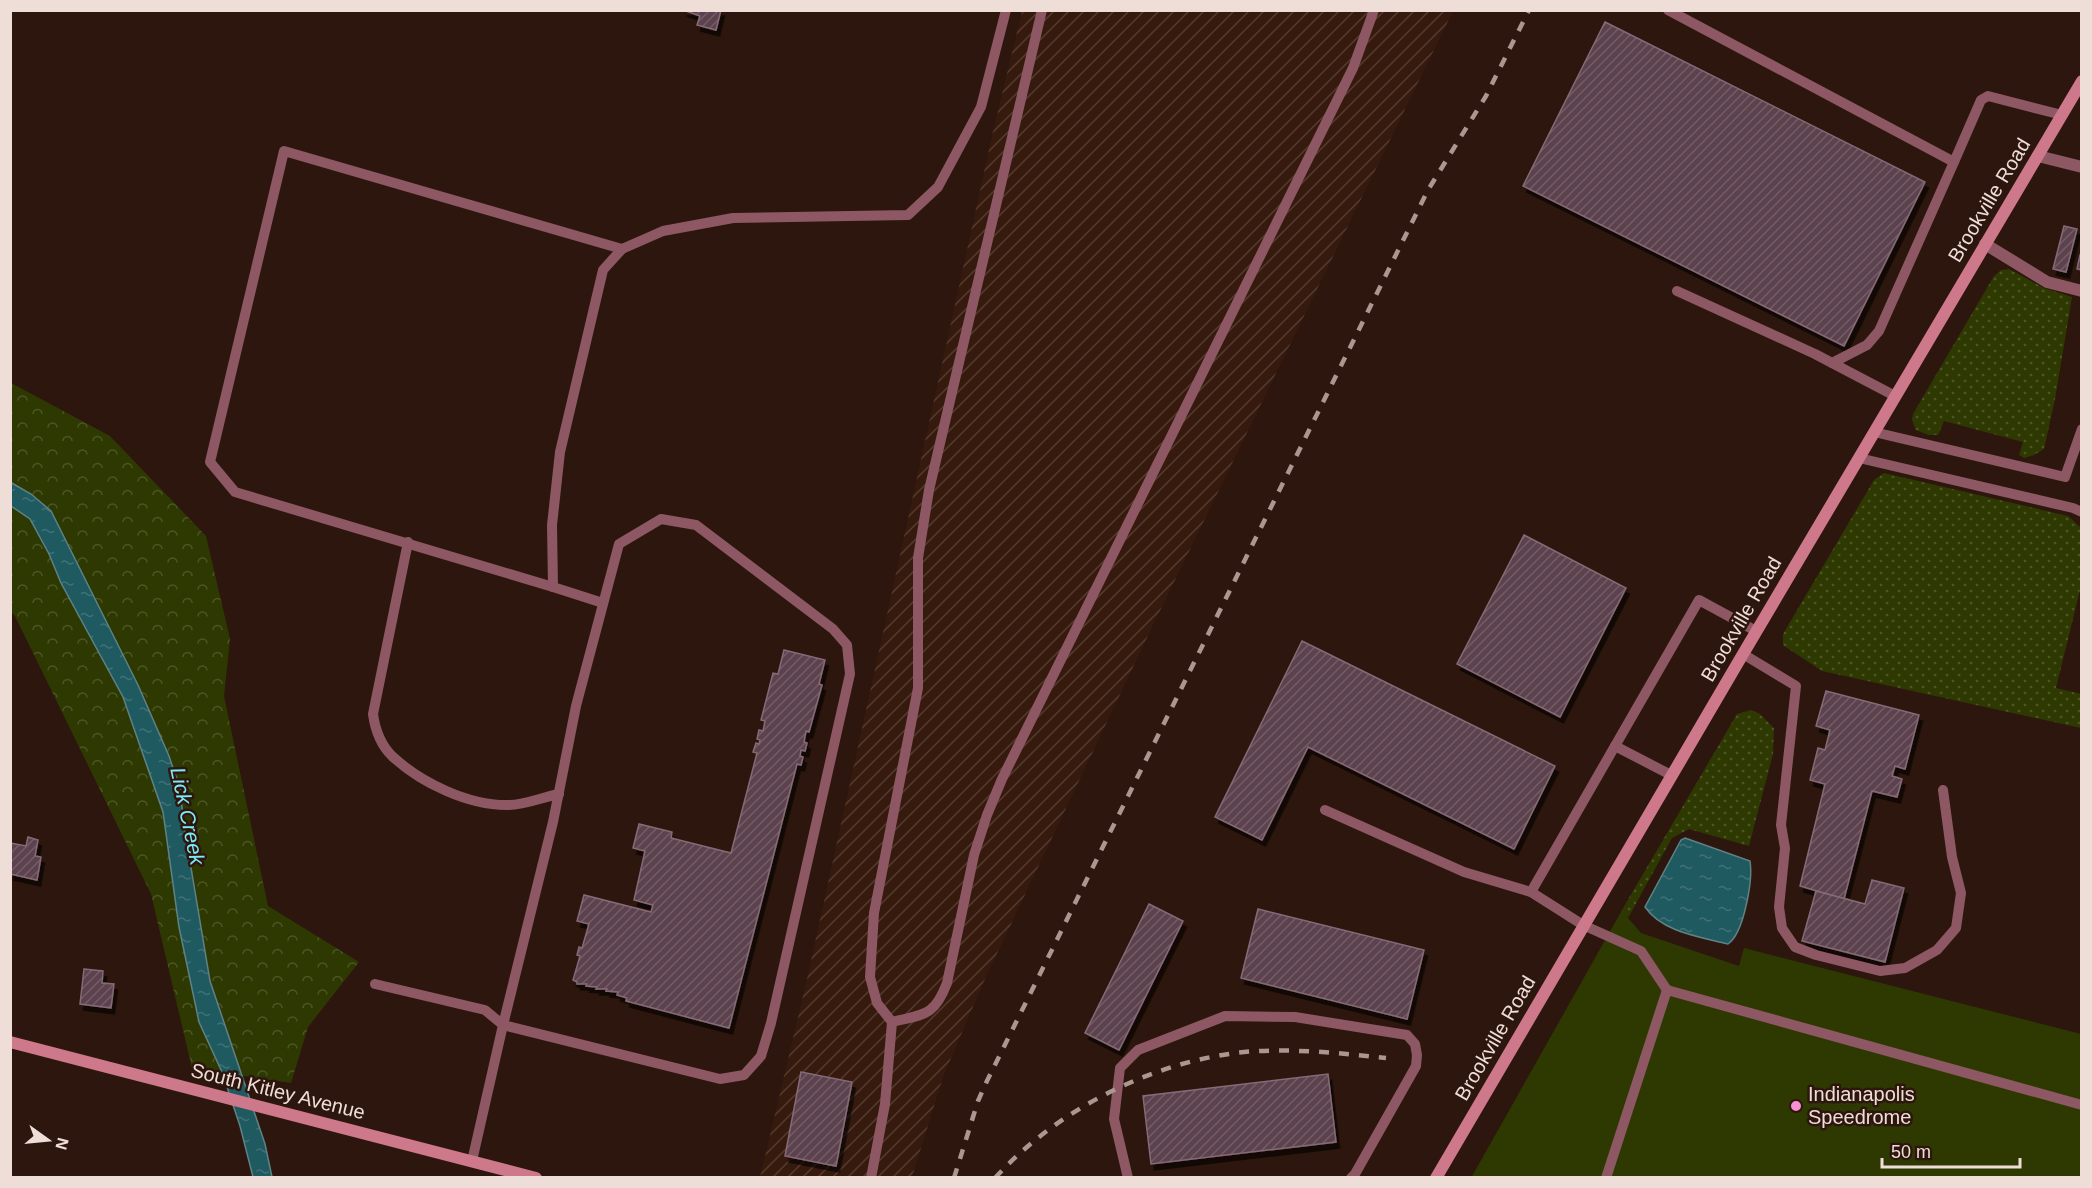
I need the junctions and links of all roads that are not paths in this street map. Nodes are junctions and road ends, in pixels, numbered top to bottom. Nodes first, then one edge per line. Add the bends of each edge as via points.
1 (1006, 10) edge
2 (1042, 10) edge
3 (1374, 10) edge
4 (1668, 10) edge
5 (2082, 81) edge
6 (2061, 115) junction
7 (2038, 156) junction
8 (1954, 162) junction
9 (2082, 167) edge
10 (1985, 244) junction
11 (622, 249) junction
12 (1677, 291) dead end
13 (2082, 291) edge
14 (1832, 363) junction
15 (1895, 396) junction
16 (2082, 429) edge
17 (1874, 432) junction
18 (1858, 458) junction
19 (2082, 512) edge
20 (408, 542) junction
21 (553, 586) junction
22 (603, 603) junction
23 (1756, 631) junction
24 (1743, 654) junction
25 (1615, 746) junction
26 (1671, 775) junction
27 (1943, 790) dead end
28 (559, 794) junction
29 (1325, 810) dead end
30 (1531, 892) junction
31 (1583, 925) junction
32 (375, 984) dead end
33 (1667, 990) junction
34 (892, 1022) junction
35 (503, 1025) junction
36 (10, 1042) edge
37 (2082, 1105) edge
38 (472, 1161) junction
39 (536, 1178) edge
40 (871, 1178) edge
41 (1128, 1178) edge
42 (1351, 1178) edge
43 (1436, 1178) edge
44 (1606, 1178) edge

1 - 11 lane via 981,107 938,188 908,215 733,218 663,231
2 - 34 lane via 929,490 918,558 918,688 874,913 870,977 877,1003
3 - 34 lane via 1353,68 1002,779 974,855 941,999 928,1013
4 - 8 lane
5 - 6 main road, Brookville Road
6 - 7 main road, Brookville Road
6 - 8 lane via 1988,96 1981,100
7 - 9 street
7 - 10 main road, Brookville Road
8 - 14 lane via 1879,331 1867,345
10 - 13 street via 2047,282
10 - 15 main road, Brookville Road
11 - 20 lane via 284,151 210,462 235,492
11 - 21 lane via 603,270 560,452 552,525
12 - 14 lane
14 - 15 lane
15 - 17 main road, Brookville Road
16 - 17 lane via 2065,477
17 - 18 main road, Brookville Road
18 - 19 lane
18 - 23 main road, Brookville Road
20 - 21 lane
20 - 28 lane via 373,714 375,730 390,755 429,783 479,803 511,805
21 - 22 lane
22 - 28 lane via 576,706
22 - 35 lane via 619,544 661,519 696,525 833,629 847,645 850,674 771,1023 761,1056 744,1075 720,1079
23 - 24 main road, Brookville Road
23 - 25 lane via 1699,600
24 - 26 main road, Brookville Road
24 - 27 lane via 1796,686 1781,825 1785,848 1779,907 1782,928 1795,947 1880,971 1905,968 1937,950 1956,928 1961,893
25 - 26 lane
25 - 30 lane
26 - 31 main road, Brookville Road
28 - 35 lane
29 - 30 lane via 1464,872
30 - 31 lane
31 - 33 lane via 1641,951
31 - 43 main road, Brookville Road
32 - 35 lane via 485,1011
33 - 37 lane
33 - 44 lane
34 - 40 lane via 885,1104
35 - 38 lane
36 - 38 main road, South Kitley Avenue
38 - 39 main road, South Kitley Avenue
41 - 42 lane via 1114,1119 1120,1068 1138,1050 1225,1016 1295,1017 1384,1030 1407,1035 1415,1044 1416,1066

